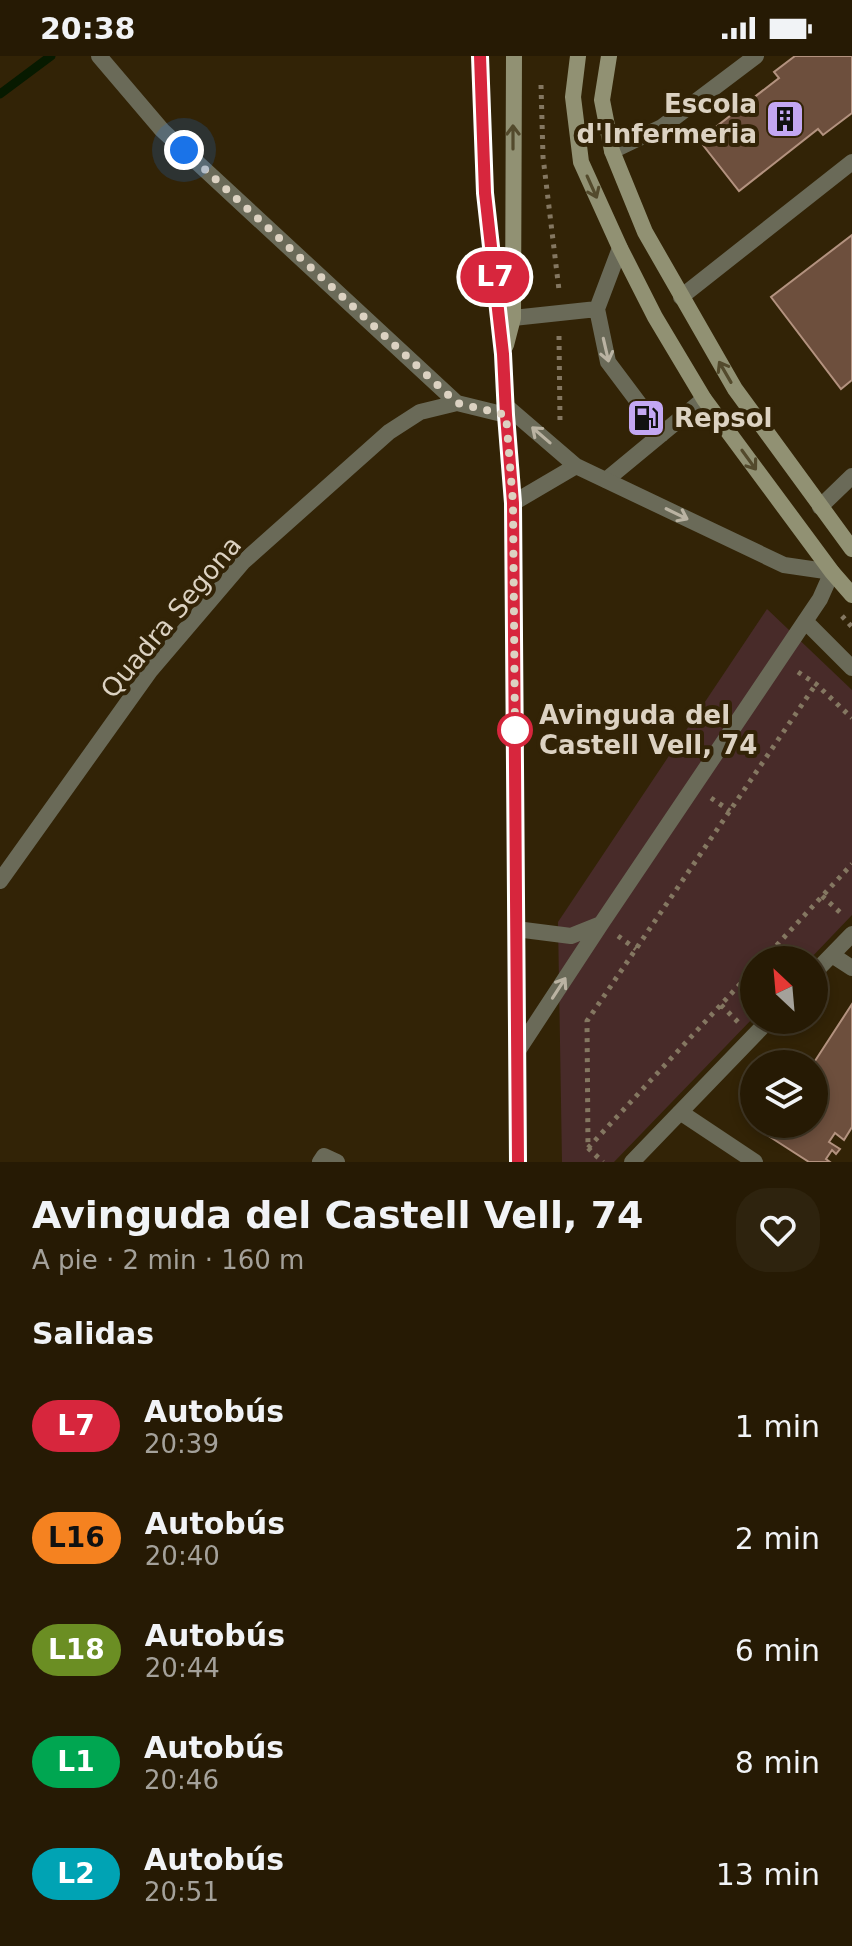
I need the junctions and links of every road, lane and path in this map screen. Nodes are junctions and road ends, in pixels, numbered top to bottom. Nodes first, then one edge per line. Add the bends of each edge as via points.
1 (99, 56) edge
2 (480, 56) edge
3 (514, 56) edge
4 (578, 56) edge
5 (609, 56) edge
6 (756, 56) edge
7 (540, 70) dead end
8 (612, 151) junction
9 (852, 162) edge
10 (620, 248) junction
11 (681, 297) junction
12 (597, 309) junction
13 (559, 313) junction
14 (513, 318) junction
15 (503, 354) junction
16 (704, 399) junction
17 (457, 403) junction
18 (505, 410) junction
19 (560, 422) dead end
20 (662, 434) junction
21 (576, 466) junction
22 (852, 476) edge
23 (606, 480) junction
24 (513, 503) junction
25 (820, 507) junction
26 (852, 549) edge
27 (832, 572) junction
28 (852, 595) edge
29 (805, 621) junction
30 (852, 668) edge
31 (852, 718) edge
32 (852, 864) edge
33 (0, 881) edge
34 (822, 896) junction
35 (601, 924) junction
36 (852, 924) edge
37 (516, 929) junction
38 (852, 934) edge
39 (776, 946) edge
40 (832, 955) junction
41 (828, 959) edge
42 (852, 968) edge
43 (740, 984) edge
44 (755, 1034) edge
45 (517, 1052) junction
46 (680, 1112) junction
47 (588, 1148) junction
48 (320, 1162) edge
49 (337, 1162) edge
50 (518, 1162) edge
51 (603, 1162) edge
52 (632, 1162) edge
53 (755, 1162) edge

1 - 17 street via 162,130
2 - 15 main road via 485,193
14 -> 3 main road
4 -> 10 main road via 573,97 581,162
5 - 8 main road via 602,100
6 - 8 street via 662,127
7 - 13 path
8 - 11 main road via 645,232
9 - 11 street
10 - 12 street
10 - 16 main road
25 -> 11 main road via 735,389
12 - 13 street
12 -> 20 street via 608,362
13 - 14 street
13 - 19 path
14 - 15 main road
15 - 18 main road
16 - 20 street
16 -> 27 main road
17 - 18 street, Quadra Segona
17 - 33 street, Quadra Segona via 420,412 389,432 243,562 150,671
21 -> 18 street
18 - 24 main road
20 - 23 street
21 - 23 street
21 - 24 street
22 - 25 street
23 -> 27 street via 784,565
24 - 37 main road
25 - 26 main road
27 - 28 main road
27 - 29 street
29 - 30 street
29 - 35 street
31 - 47 path via 816,684 587,1021
32 - 34 path
34 - 36 path
34 - 39 path
35 - 37 street via 571,936
45 -> 35 street
37 - 45 main road
38 - 40 street
40 - 41 street
40 - 42 street
43 - 47 path
44 - 46 street
45 - 50 main road
46 - 52 street
46 - 53 street
47 - 51 path
48 - 49 street via 324,1156

